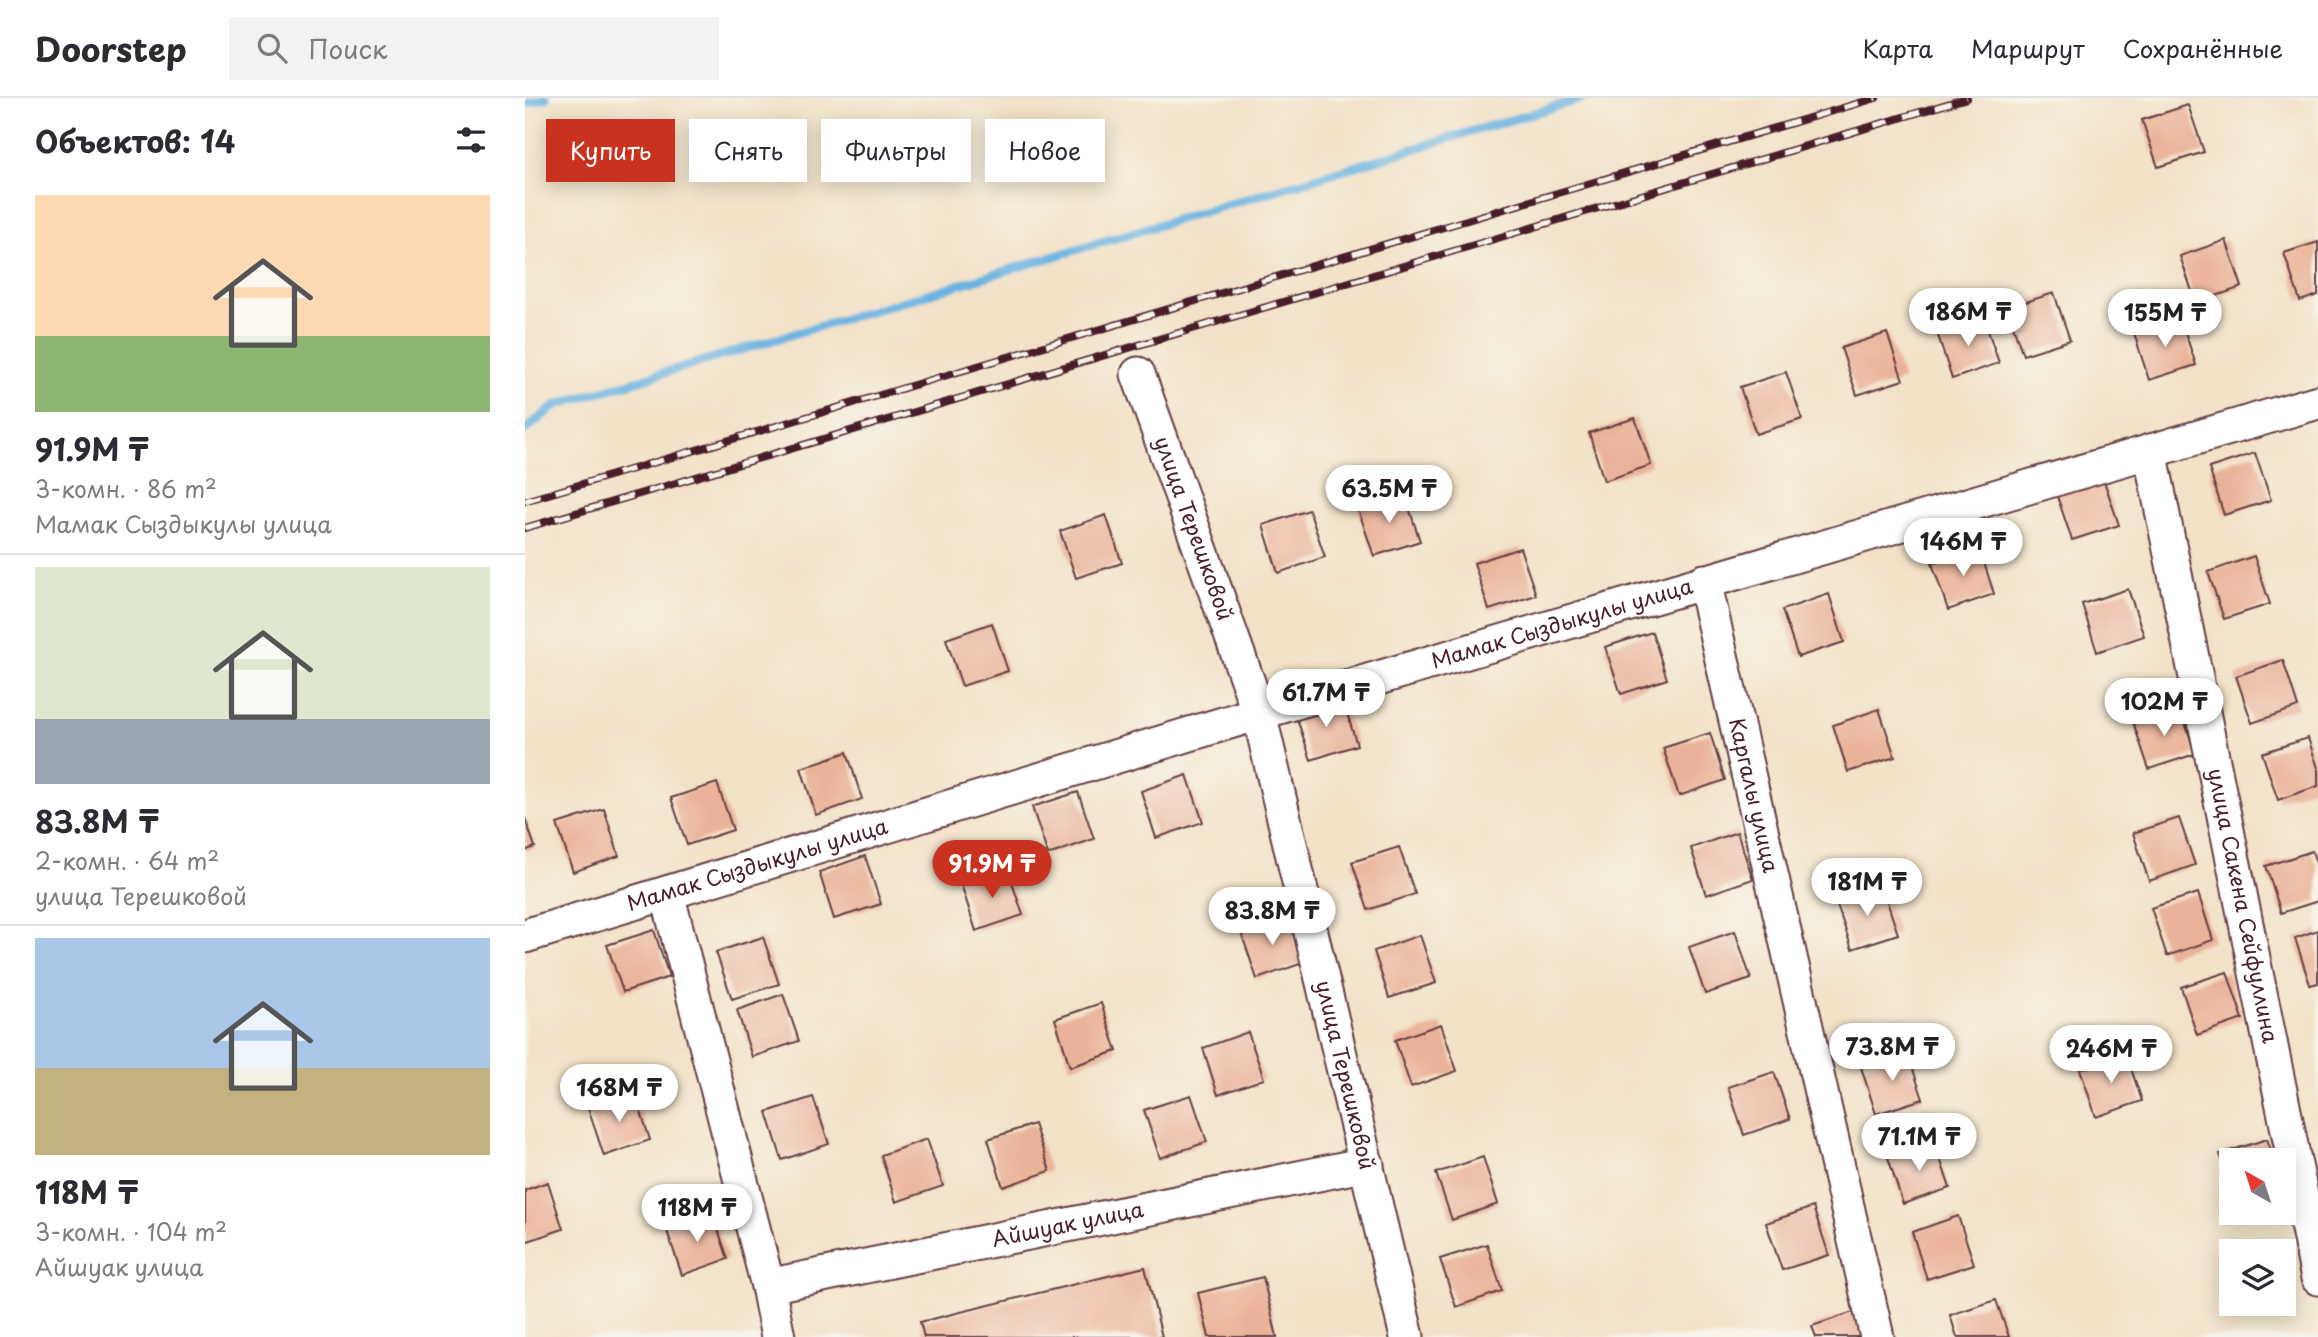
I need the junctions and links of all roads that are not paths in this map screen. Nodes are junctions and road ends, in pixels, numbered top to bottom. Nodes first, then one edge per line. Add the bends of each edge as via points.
1 (1138, 374) dead end
2 (2318, 402) edge
3 (2150, 451) junction
4 (1704, 581) junction
5 (1259, 713) junction
6 (667, 893) junction
7 (525, 936) edge
8 (1367, 1164) junction
9 (2318, 1278) edge
10 (768, 1286) junction
11 (778, 1337) edge
12 (1407, 1337) edge
13 (1877, 1337) edge

1 - 5 street, улица Терешковой
2 - 3 street, Мамак Сыздыкулы улица
3 - 4 street, Мамак Сыздыкулы улица
3 - 9 street, улица Сакена Сейфуллина
4 - 5 street, Мамак Сыздыкулы улица
4 - 13 street, Каргалы улица
5 - 6 street, Мамак Сыздыкулы улица
5 - 8 street, улица Терешковой
6 - 7 street, Мамак Сыздыкулы улица
6 - 10 street
8 - 10 street, Айшуак улица
8 - 12 street, улица Терешковой
10 - 11 street

